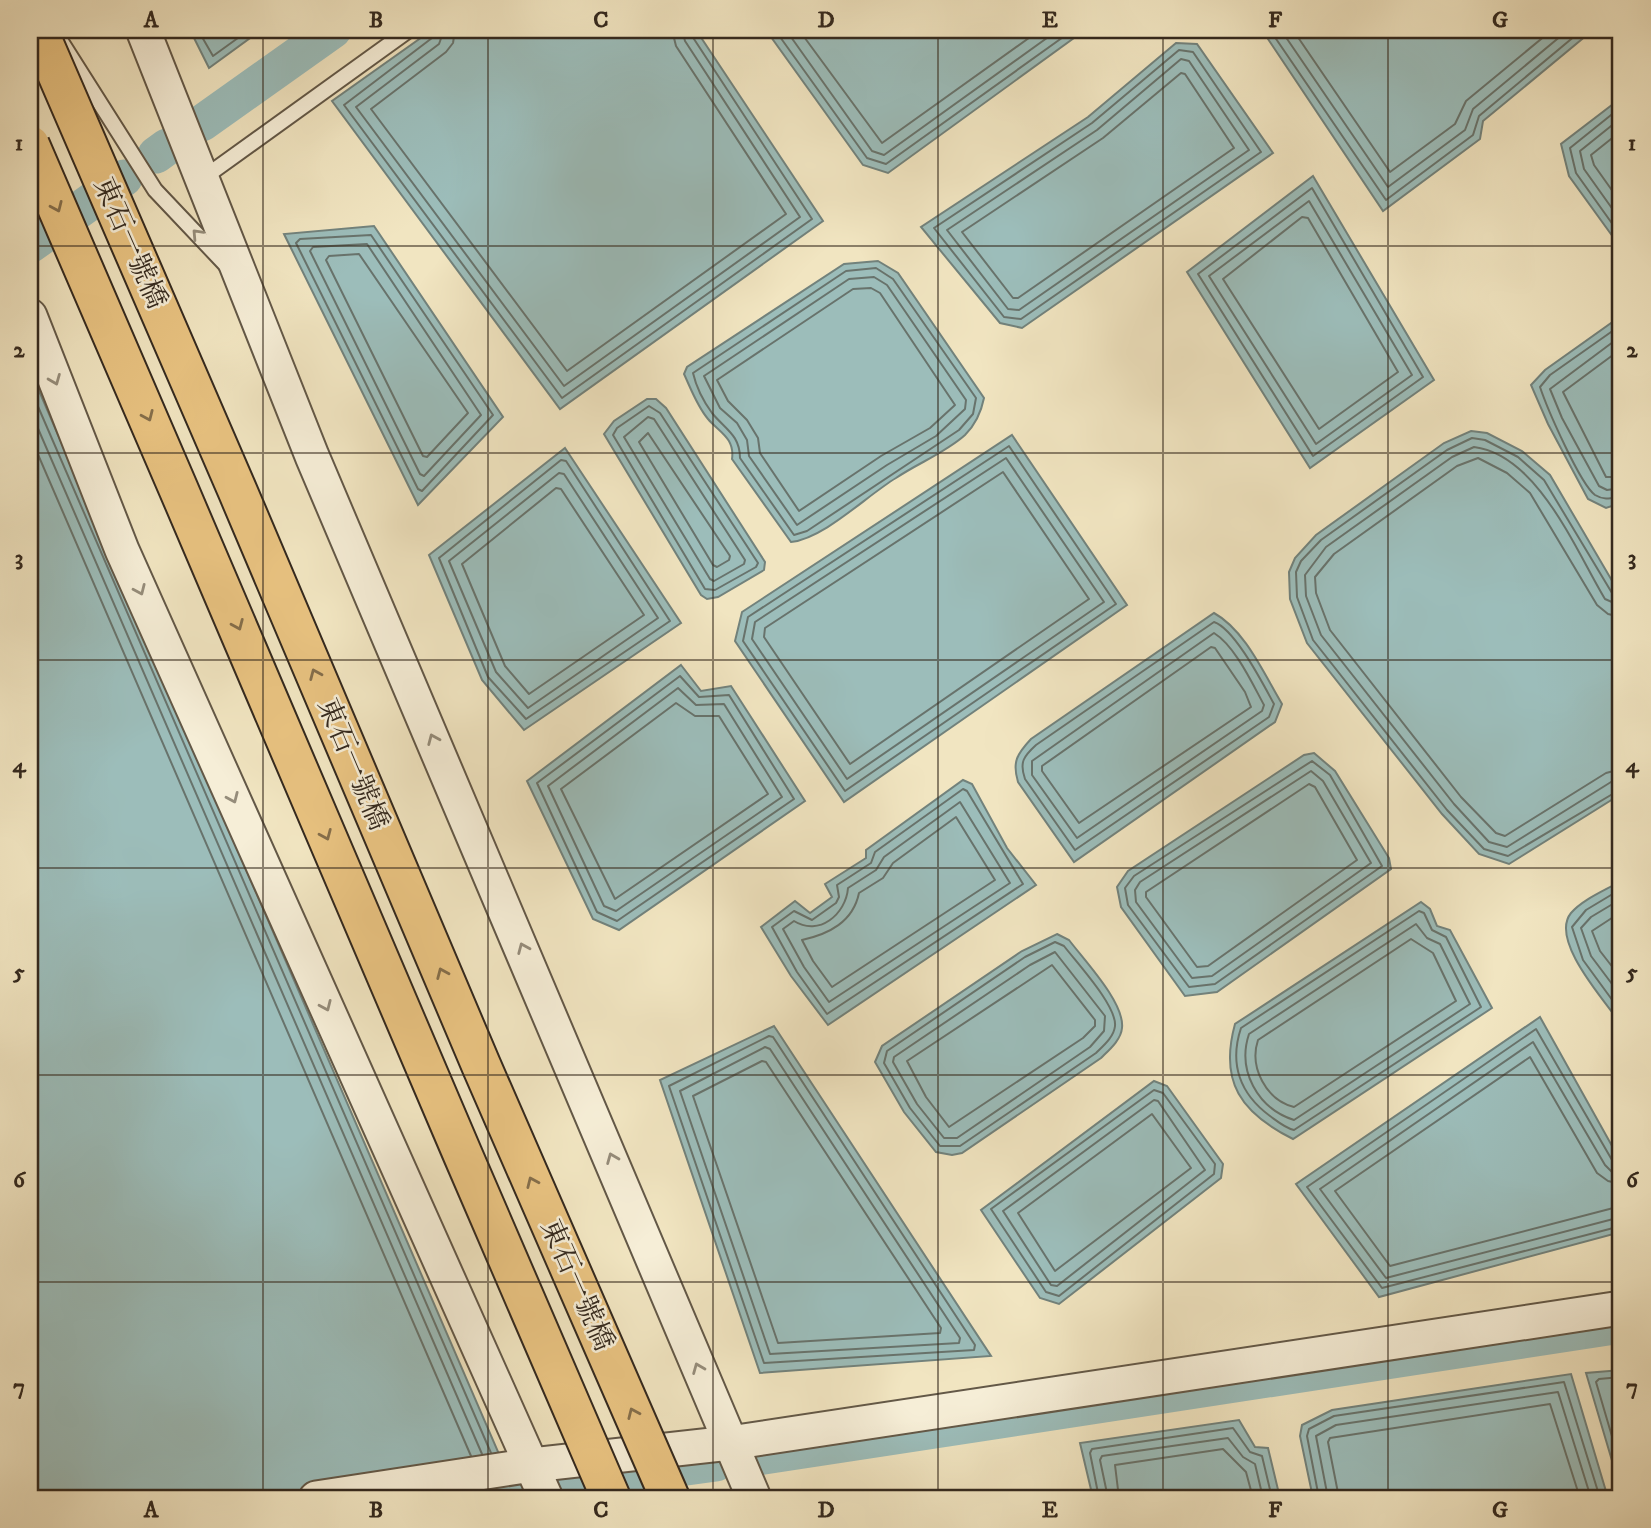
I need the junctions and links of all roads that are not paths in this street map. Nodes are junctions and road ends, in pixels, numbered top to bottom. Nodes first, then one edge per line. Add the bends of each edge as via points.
1 (38, 30) edge
2 (54, 30) edge
3 (143, 30) edge
4 (409, 30) edge
5 (30, 145) edge
6 (202, 179) junction
7 (243, 284) junction
8 (30, 316) edge
9 (1621, 1308) edge
10 (730, 1443) junction
11 (532, 1465) junction
12 (316, 1498) edge
13 (546, 1498) edge
14 (611, 1498) edge
15 (670, 1498) edge
16 (754, 1498) edge

15 -> 1 highway, 東石一號橋, bridge
7 -> 2 lane via 155,190
3 - 6 street
4 - 6 lane
5 -> 14 highway, 東石一號橋, bridge
6 - 7 street
10 -> 7 street
8 -> 11 street via 122,550
9 - 10 street
10 - 11 street
10 - 16 street
11 - 12 street
11 - 13 street

